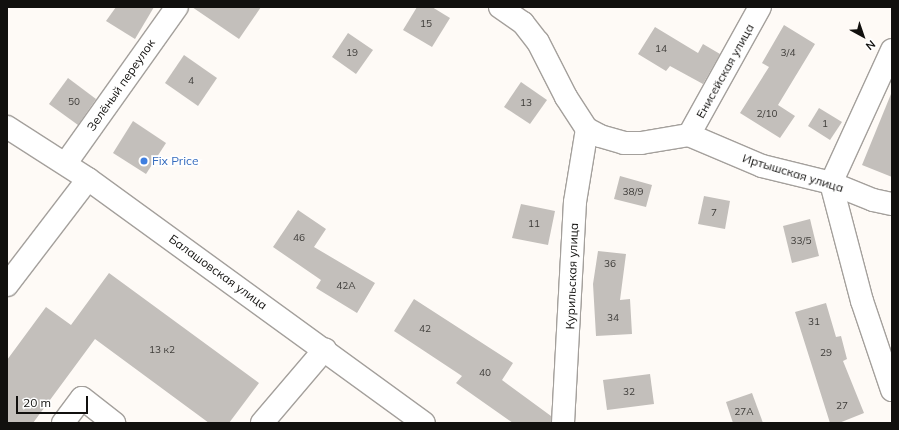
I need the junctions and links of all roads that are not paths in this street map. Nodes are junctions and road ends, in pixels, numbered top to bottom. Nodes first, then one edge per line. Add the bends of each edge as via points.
1 (500, 7) edge
2 (760, 7) edge
3 (175, 8) edge
4 (892, 50) edge
5 (7, 127) edge
6 (587, 130) junction
7 (689, 135) junction
8 (66, 164) junction
9 (88, 179) junction
10 (831, 183) junction
11 (892, 204) edge
12 (7, 285) edge
13 (325, 349) junction
14 (892, 390) edge
15 (63, 423) edge
16 (114, 423) edge
17 (262, 423) edge
18 (424, 423) edge
19 (563, 423) edge

1 - 6 street via 523,23 538,42 566,97
2 - 7 street, Енисейская улица
3 - 8 street, Зелёный переулок
4 - 10 street
5 - 8 street, Балашовская улица
6 - 7 street via 624,143 641,143
6 - 19 street, Курильская улица via 575,202
7 - 10 street, Иртышская улица via 762,166
8 - 9 street, Балашовская улица
9 - 12 street
9 - 13 street, Балашовская улица
10 - 11 street, Иртышская улица via 873,200
10 - 14 street via 862,301
13 - 17 street
13 - 18 street, Балашовская улица
15 - 16 street via 82,398

